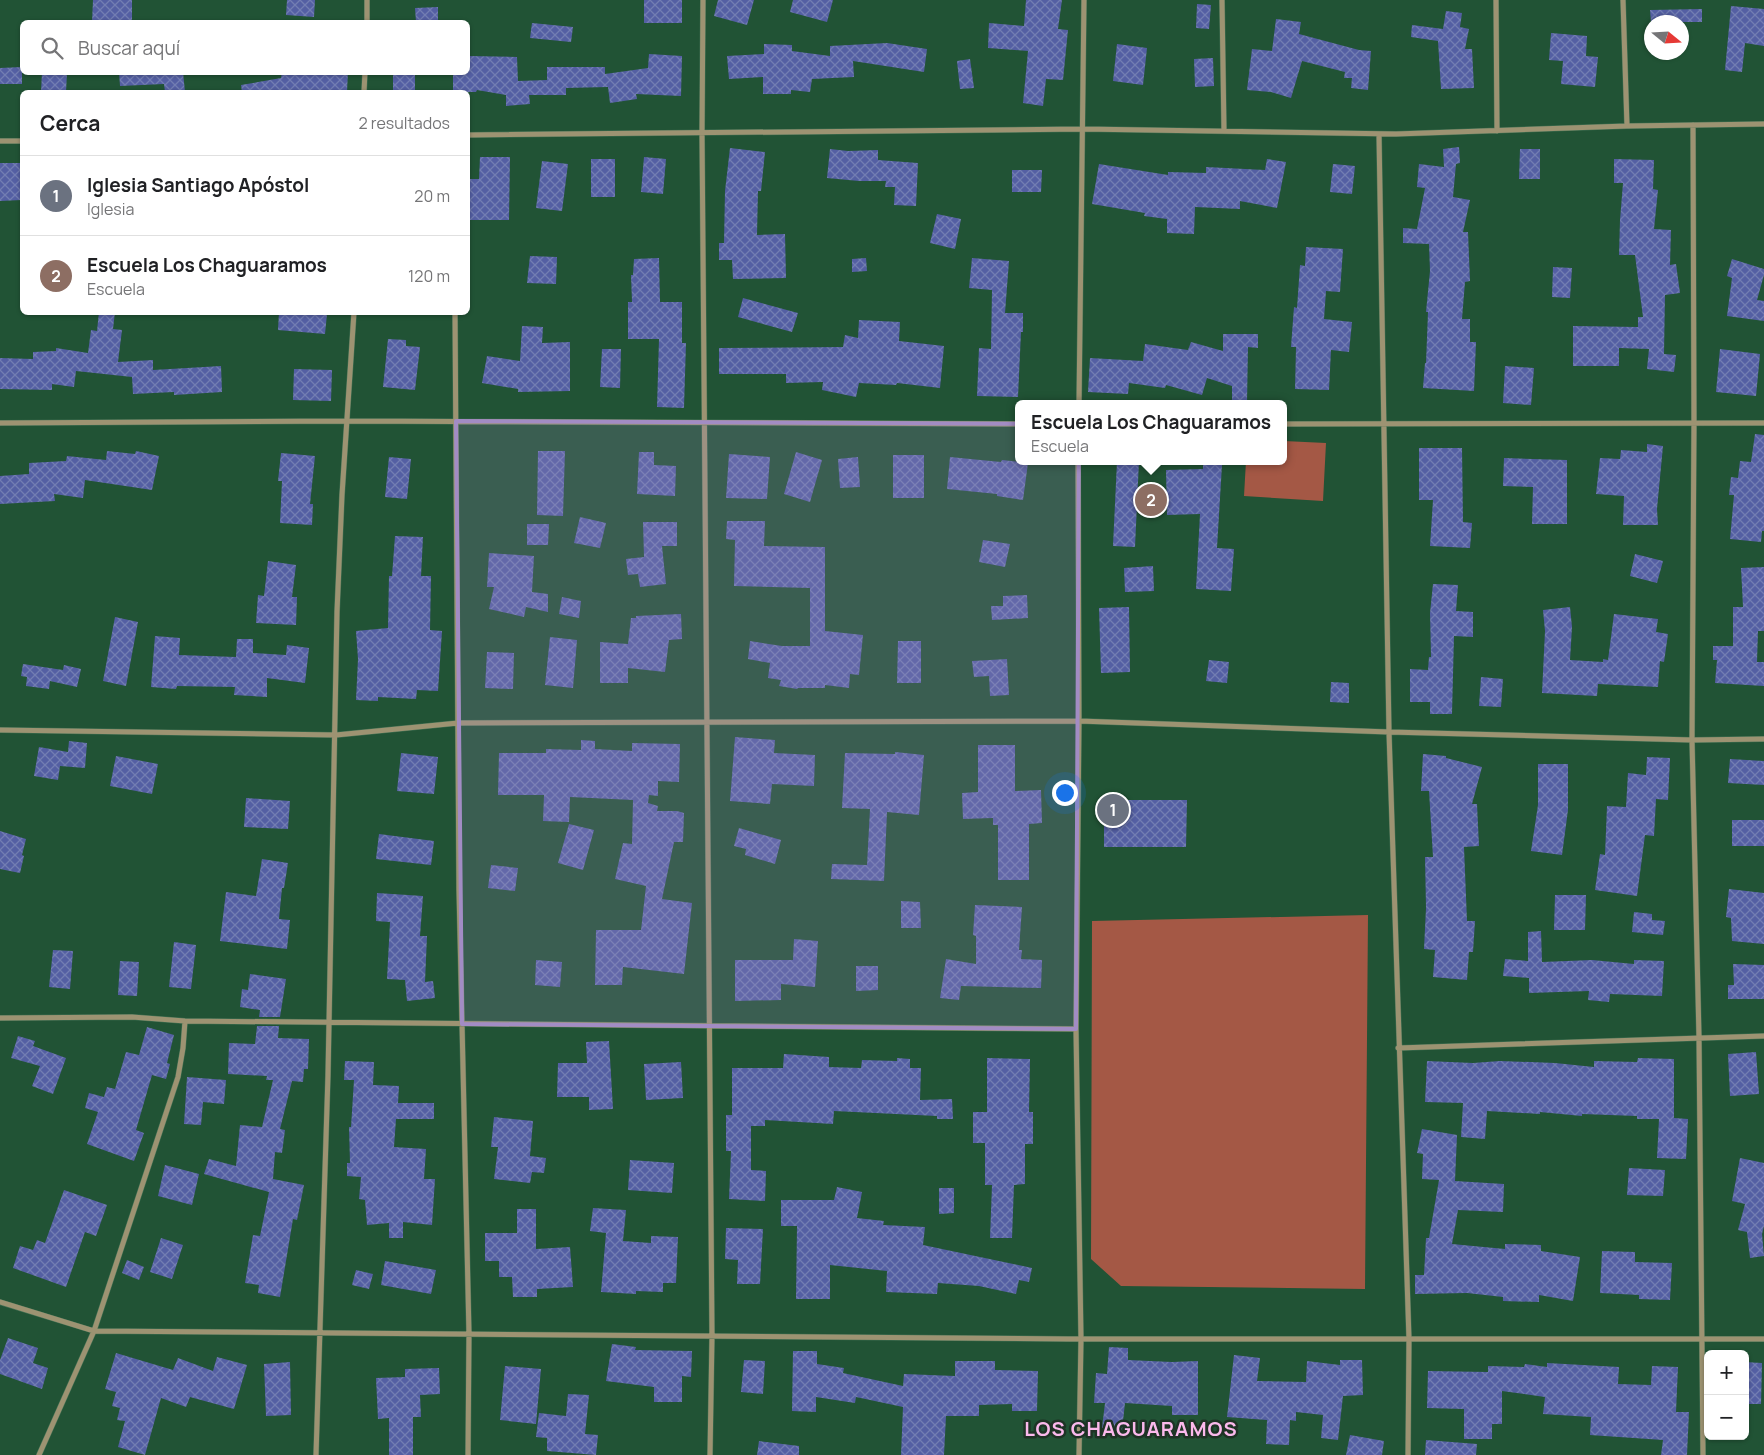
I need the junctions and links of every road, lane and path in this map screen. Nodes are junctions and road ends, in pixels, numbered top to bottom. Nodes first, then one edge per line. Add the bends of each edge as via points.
1 (368, 0) edge
2 (703, 0) edge
3 (1084, 0) edge
4 (1222, 0) edge
5 (1496, 0) edge
6 (1623, 0) edge
7 (367, 20) edge
8 (365, 75) edge
9 (364, 90) edge
10 (1764, 124) edge
11 (1693, 125) junction
12 (1627, 126) junction
13 (1083, 129) junction
14 (1224, 131) junction
15 (1497, 131) junction
16 (702, 133) junction
17 (1379, 134) junction
18 (470, 135) edge
19 (0, 141) edge
20 (20, 141) edge
21 (354, 315) edge
22 (455, 315) edge
23 (1079, 400) edge
24 (347, 421) junction
25 (456, 421) junction
26 (704, 422) junction
27 (1694, 423) junction
28 (1764, 423) edge
29 (0, 424) edge
30 (1015, 424) edge
31 (1287, 424) edge
32 (1383, 424) junction
33 (1078, 465) edge
34 (1079, 721) junction
35 (458, 723) junction
36 (707, 723) junction
37 (0, 730) edge
38 (1389, 732) junction
39 (336, 735) junction
40 (1764, 739) edge
41 (1692, 740) junction
42 (0, 1018) edge
43 (185, 1021) junction
44 (329, 1022) junction
45 (462, 1024) junction
46 (709, 1026) junction
47 (1076, 1029) junction
48 (1764, 1036) edge
49 (1699, 1037) junction
50 (1398, 1048) junction
51 (0, 1302) edge
52 (94, 1331) junction
53 (321, 1333) junction
54 (468, 1334) junction
55 (712, 1336) junction
56 (1081, 1339) junction
57 (1409, 1339) junction
58 (1702, 1339) junction
59 (1764, 1339) edge
60 (39, 1455) edge
61 (316, 1455) edge
62 (468, 1455) edge
63 (710, 1455) edge
64 (1079, 1455) edge
65 (1408, 1455) edge
66 (1703, 1455) edge

1 - 7 street
2 - 16 street
3 - 13 street
4 - 14 street
5 - 15 street
6 - 12 street
8 - 9 street
10 - 11 street
11 - 12 street
11 - 27 street
12 - 15 street
13 - 14 street
13 - 16 street
13 - 23 street
14 - 17 street
15 - 17 street
16 - 18 street
16 - 26 street
17 - 32 street
19 - 20 street
21 - 24 street
22 - 25 street
24 - 25 street
24 - 29 street
24 - 39 street via 337,612
25 - 26 street
25 - 35 street
26 - 30 street
26 - 36 street
27 - 28 street
27 - 32 street
27 - 41 street
31 - 32 street
32 - 38 street
33 - 34 street
34 - 36 street
34 - 38 street
34 - 47 street
35 - 36 street
35 - 39 street
35 - 45 street
36 - 46 street
37 - 39 street
38 - 41 street
38 - 50 street
39 - 44 street
40 - 41 street
41 - 49 street
42 - 43 street via 132,1017
43 - 44 street
43 - 52 street via 178,1077
44 - 45 street
44 - 53 street
45 - 46 street
45 - 54 street
46 - 47 street
46 - 55 street
47 - 56 street
48 - 49 street
49 - 50 street
49 - 58 street
50 - 57 street
51 - 52 street
52 - 53 street
52 - 60 street
53 - 54 street
53 - 61 street
54 - 55 street
54 - 62 street
55 - 56 street
55 - 63 street
56 - 57 street
56 - 64 street
57 - 58 street
57 - 65 street
58 - 59 street
58 - 66 street

